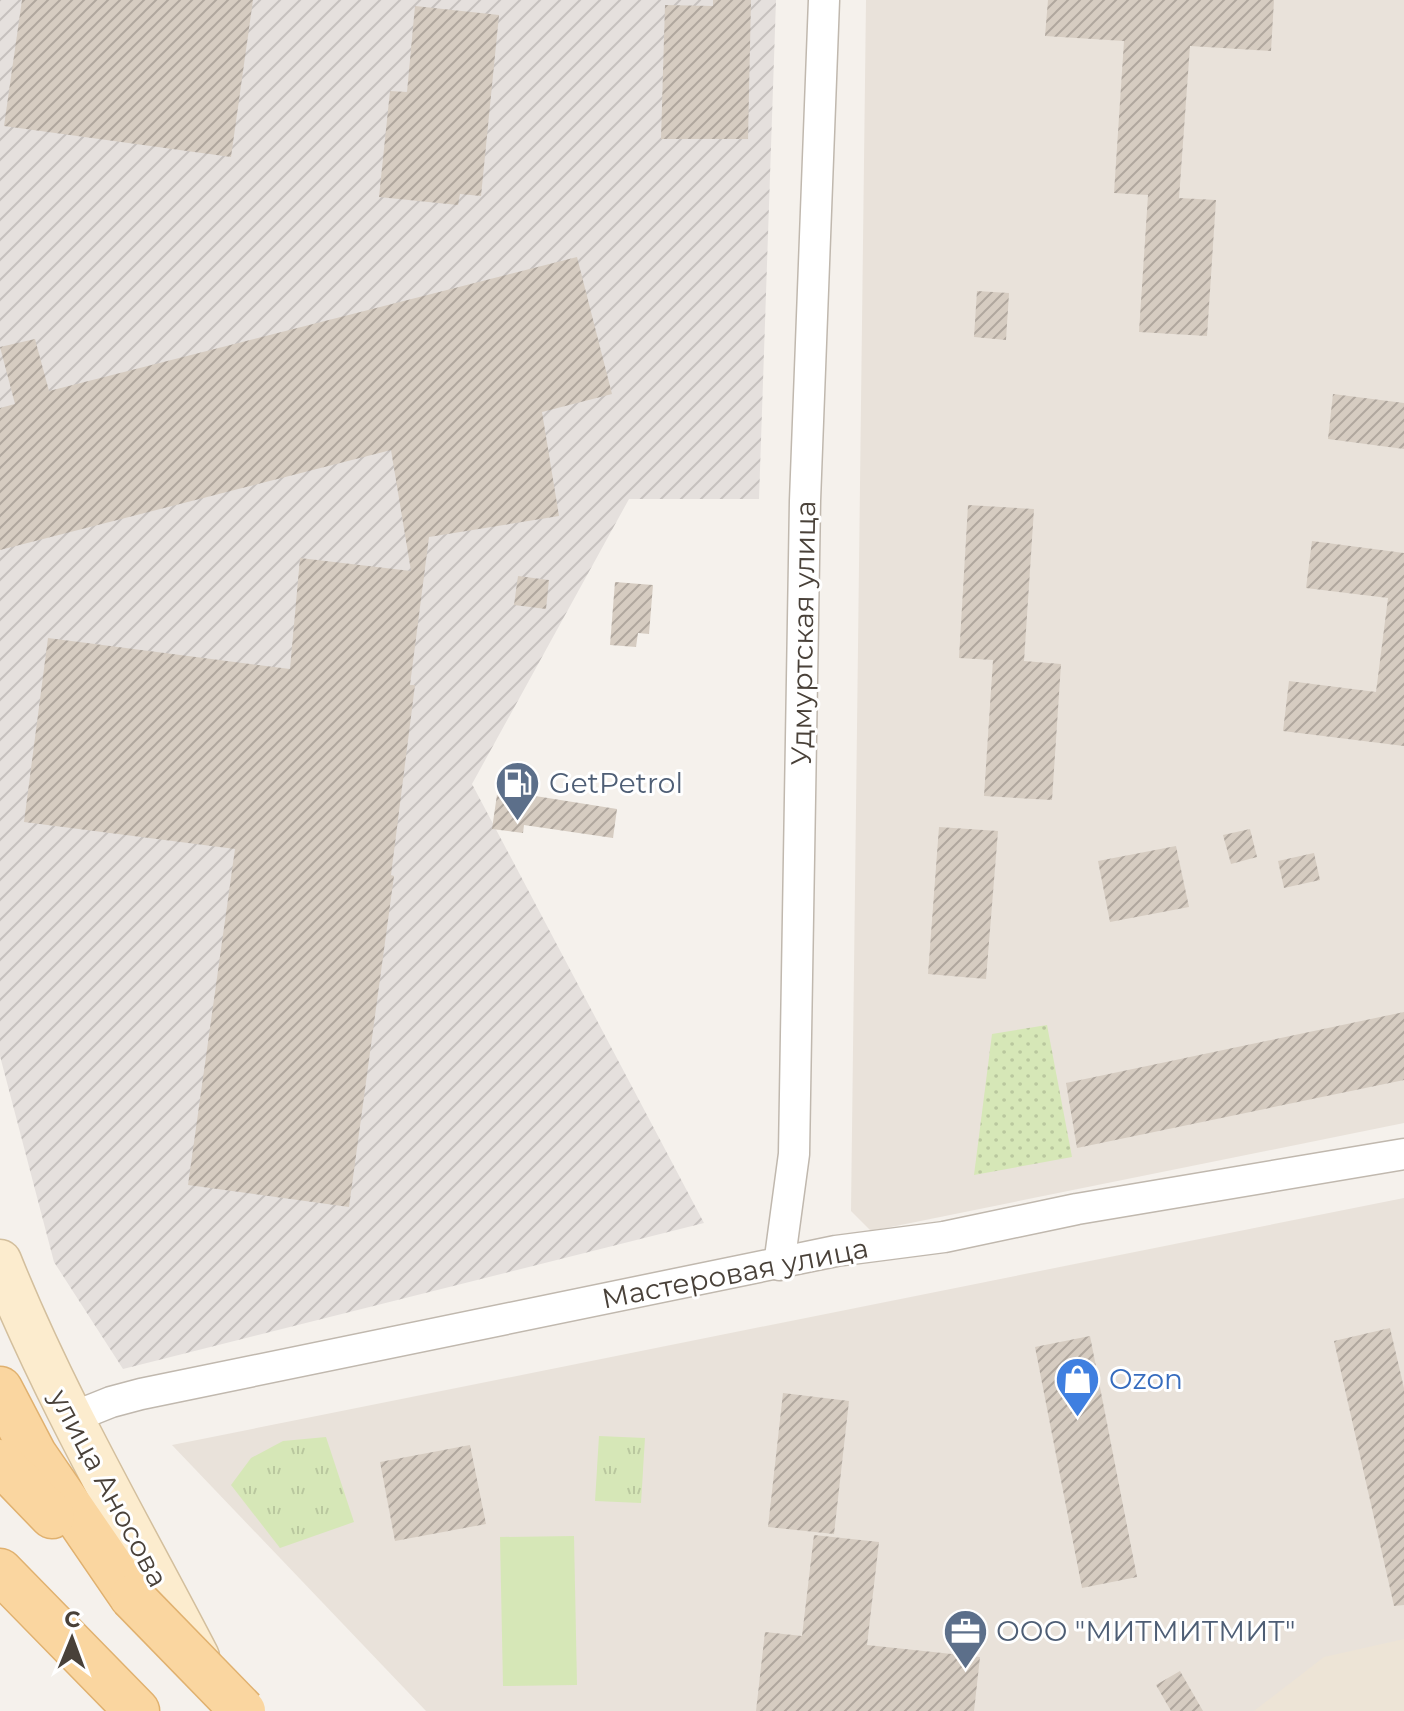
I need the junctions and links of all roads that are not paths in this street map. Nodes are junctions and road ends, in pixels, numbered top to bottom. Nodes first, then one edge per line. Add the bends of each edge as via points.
1 (824, 0) edge
2 (1404, 1154) edge
3 (0, 1261) edge
4 (779, 1265) junction
5 (0, 1389) edge
6 (71, 1418) junction
7 (0, 1462) edge
8 (0, 1571) edge
9 (132, 1597) junction
10 (137, 1711) edge
11 (226, 1711) edge
12 (243, 1711) edge

1 - 4 street, Удмуртская улица via 805,501 794,1154
2 - 4 street, Мастеровая улица
3 - 6 street, улица Аносова
4 - 6 street, Мастеровая улица via 141,1394
5 - 9 main road via 34,1454
6 - 11 street, улица Аносова
7 - 9 main road
8 - 10 main road
9 - 12 main road, bridge

